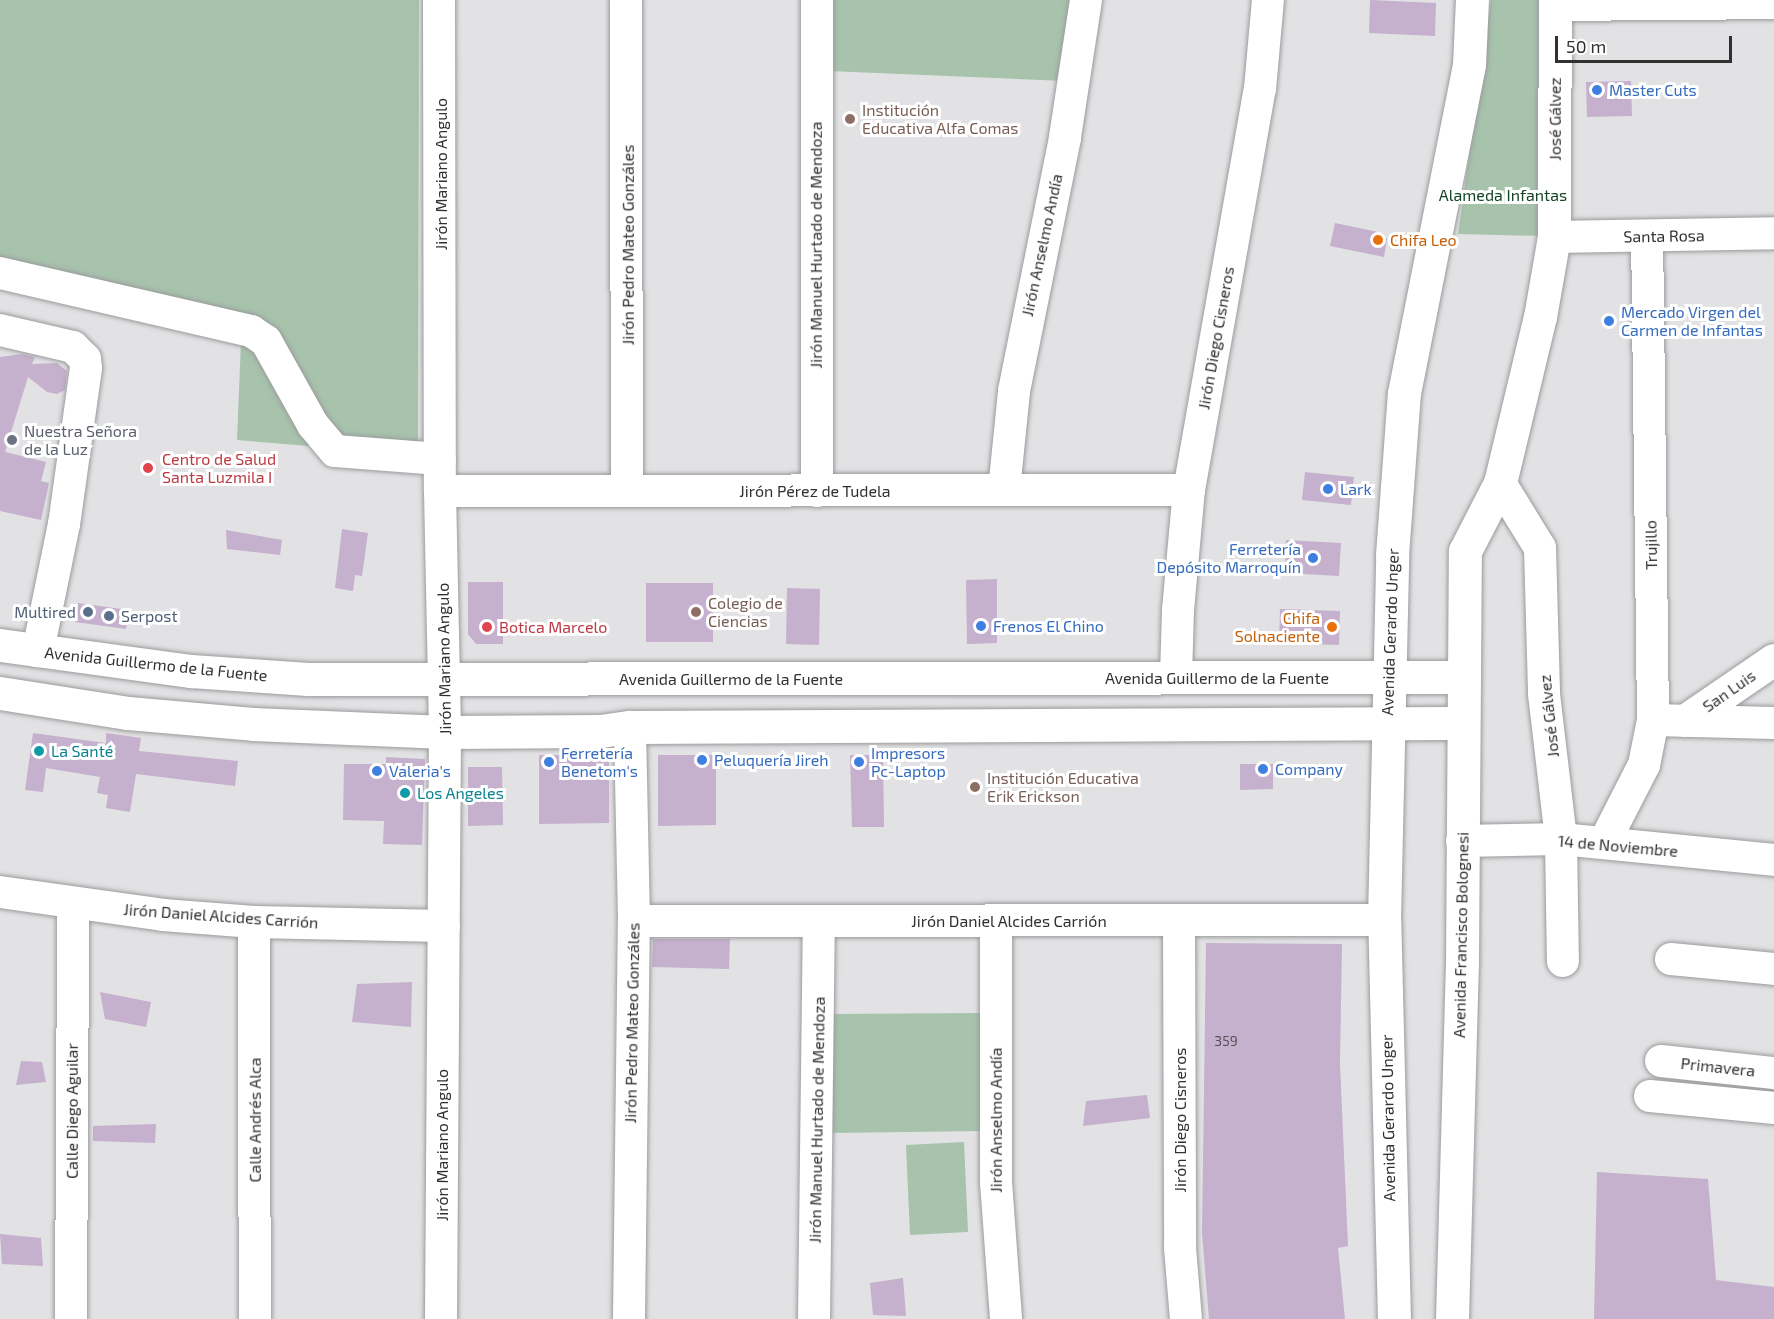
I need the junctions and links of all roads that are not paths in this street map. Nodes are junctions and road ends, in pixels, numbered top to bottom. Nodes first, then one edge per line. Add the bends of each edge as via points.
1 (439, 0) edge
2 (626, 0) edge
3 (817, 0) edge
4 (1086, 0) edge
5 (1268, 0) edge
6 (1472, 0) edge
7 (1555, 2) edge
8 (1650, 2) edge
9 (1717, 2) edge
10 (1774, 3) edge
11 (1774, 233) edge
12 (1647, 236) junction
13 (1554, 237) junction
14 (0, 273) edge
15 (0, 330) edge
16 (440, 459) junction
17 (1500, 483) junction
18 (817, 490) junction
19 (1004, 490) junction
20 (1189, 490) junction
21 (440, 491) junction
22 (627, 491) junction
23 (1465, 551) joint
24 (0, 645) edge
25 (38, 651) junction
26 (1774, 660) edge
27 (1176, 677) junction
28 (1464, 677) junction
29 (1387, 678) junction
30 (445, 681) junction
31 (0, 693) edge
32 (1653, 720) junction
33 (1685, 721) junction
34 (1463, 723) junction
35 (1774, 723) edge
36 (1386, 724) junction
37 (630, 727) junction
38 (445, 732) junction
39 (1561, 839) junction
40 (1462, 841) junction
41 (1604, 843) junction
42 (1774, 860) edge
43 (0, 892) edge
44 (73, 903) junction
45 (1384, 920) junction
46 (634, 921) junction
47 (819, 921) junction
48 (996, 921) junction
49 (1179, 921) junction
50 (254, 922) junction
51 (444, 926) junction
52 (1671, 959) dead end
53 (1563, 961) dead end
54 (1774, 969) edge
55 (1661, 1061) dead end
56 (1774, 1073) edge
57 (1650, 1096) dead end
58 (1774, 1108) edge
59 (1392, 1272) junction
60 (71, 1319) edge
61 (255, 1319) edge
62 (441, 1319) edge
63 (630, 1319) edge
64 (814, 1319) edge
65 (1006, 1319) edge
66 (1186, 1319) edge
67 (1394, 1319) edge
68 (1408, 1319) edge
69 (1452, 1319) edge

1 - 16 street, Jirón Mariano Angulo
2 - 22 street, Jirón Pedro Mateo Gonzáles
3 - 18 street, Jirón Manuel Hurtado de Mendoza
4 - 19 street, Jirón Anselmo Andía via 1065,137 1014,391
5 - 20 street, Jirón Diego Cisneros via 1260,89
6 - 29 main road, Avenida Gerardo Unger via 1469,65 1404,393
7 - 8 street
7 - 13 main road, José Gálvez
8 - 9 street
9 - 10 street
11 - 12 street, Santa Rosa
12 - 13 street, Santa Rosa
12 - 32 street, Trujillo
13 - 17 main road, José Gálvez via 1540,317
14 - 16 street via 251,331 266,341 313,425 335,451
15 - 25 street via 73,347 85,359 64,524
16 - 21 street, Jirón Mariano Angulo
17 - 23 main road, José Gálvez
17 - 39 street, José Gálvez via 1540,548 1544,694
18 - 19 street, Jirón Pérez de Tudela
18 - 22 street, Jirón Pérez de Tudela
19 - 20 street, Jirón Pérez de Tudela
20 - 27 street, Jirón Diego Cisneros
21 - 22 street, Jirón Pérez de Tudela
21 - 30 street, Jirón Mariano Angulo
23 - 28 main road, Avenida Francisco Bolognesi
24 - 25 main road, Avenida Guillermo de la Fuente
25 - 30 main road, Avenida Guillermo de la Fuente via 191,671 308,679
26 - 33 street, San Luis
27 - 29 main road, Avenida Guillermo de la Fuente
27 - 30 main road, Avenida Guillermo de la Fuente
28 - 29 main road, Avenida Guillermo de la Fuente
28 - 34 main road, Avenida Francisco Bolognesi
29 - 36 main road, Avenida Gerardo Unger
30 - 38 street, Jirón Mariano Angulo
31 - 38 main road via 128,713 253,724
32 - 33 street
32 - 41 street, Trujillo via 1644,765
33 - 35 street
34 - 36 main road
34 - 40 main road, Avenida Francisco Bolognesi
36 - 37 main road
36 - 45 main road, Avenida Gerardo Unger
37 - 38 main road via 600,731
37 - 46 street, Jirón Pedro Mateo Gonzáles
38 - 51 street, Jirón Mariano Angulo
39 - 40 street, 14 de Noviembre
39 - 41 street, 14 de Noviembre
39 - 53 street, José Gálvez
40 - 69 main road, Avenida Francisco Bolognesi
41 - 42 street, 14 de Noviembre
43 - 44 street, Jirón Daniel Alcides Carrión
44 - 50 street, Jirón Daniel Alcides Carrión
44 - 60 street, Calle Diego Aguilar
45 - 49 street, Jirón Daniel Alcides Carrión
45 - 59 main road, Avenida Gerardo Unger
46 - 47 street, Jirón Daniel Alcides Carrión
46 - 63 street, Jirón Pedro Mateo Gonzáles
47 - 48 street, Jirón Daniel Alcides Carrión
47 - 64 street, Jirón Manuel Hurtado de Mendoza
48 - 49 street, Jirón Daniel Alcides Carrión
48 - 65 street, Jirón Anselmo Andía via 996,1182
49 - 66 street, Jirón Diego Cisneros via 1180,1248
50 - 51 street, Jirón Daniel Alcides Carrión
50 - 61 street, Calle Andrés Alca
51 - 62 street, Jirón Mariano Angulo
52 - 54 street
55 - 56 street, Primavera
57 - 58 street
59 - 67 main road, Avenida Gerardo Unger
59 - 68 main road, Avenida Gerardo Unger

